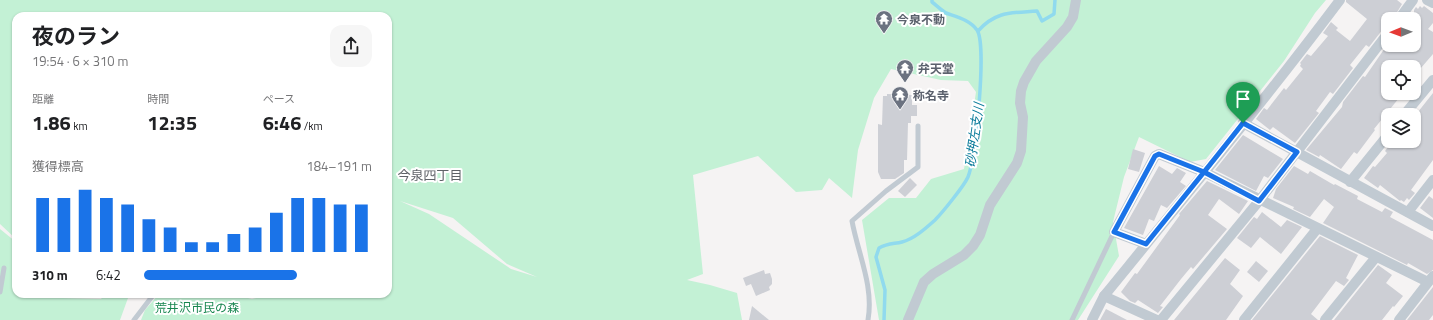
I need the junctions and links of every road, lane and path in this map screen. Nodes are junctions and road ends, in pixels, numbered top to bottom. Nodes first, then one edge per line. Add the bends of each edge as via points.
1 (1076, 0) edge
2 (1340, 0) edge
3 (1413, 0) edge
4 (1427, 0) edge
5 (1433, 3) edge
6 (1404, 12) edge
7 (1381, 42) edge
8 (1433, 80) edge
9 (1410, 108) edge
10 (1243, 123) junction
11 (918, 126) dead end
12 (1381, 144) edge
13 (1297, 152) junction
14 (1204, 172) junction
15 (1433, 180) edge
16 (1350, 182) junction
17 (1259, 201) junction
18 (1408, 212) junction
19 (1433, 226) edge
20 (1317, 229) junction
21 (1114, 232) junction
22 (1146, 244) junction
23 (1376, 257) junction
24 (4, 268) dead end
25 (1431, 279) edge
26 (0, 292) edge
27 (1104, 296) junction
28 (151, 298) edge
29 (134, 320) edge
30 (868, 320) edge
31 (908, 320) edge
32 (1072, 320) edge
33 (1092, 320) edge
34 (1157, 320) edge
35 (1161, 320) edge
36 (1244, 320) edge
37 (1326, 320) edge
38 (1399, 320) edge

1 - 31 street via 1073,16 1067,26 1036,61 1024,82 1021,91 1023,117 1017,164 988,208 974,246 924,282
2 - 10 street
3 - 6 street
4 - 5 street
7 - 13 street
8 - 9 street
10 - 13 street
10 - 14 street
11 - 30 lane via 918,167 852,221 870,289 871,305
12 - 16 street
13 - 16 street
13 - 17 street
14 - 17 street
14 - 21 street via 1159,154 1155,156
14 - 22 street
15 - 18 street
16 - 18 street
17 - 20 street
17 - 35 street
18 - 19 street
20 - 23 street
20 - 36 street
21 - 22 street
21 - 32 lane
22 - 27 street
23 - 25 street
23 - 37 street
24 - 26 lane
25 - 38 street
27 - 33 street
27 - 34 street
28 - 29 lane

